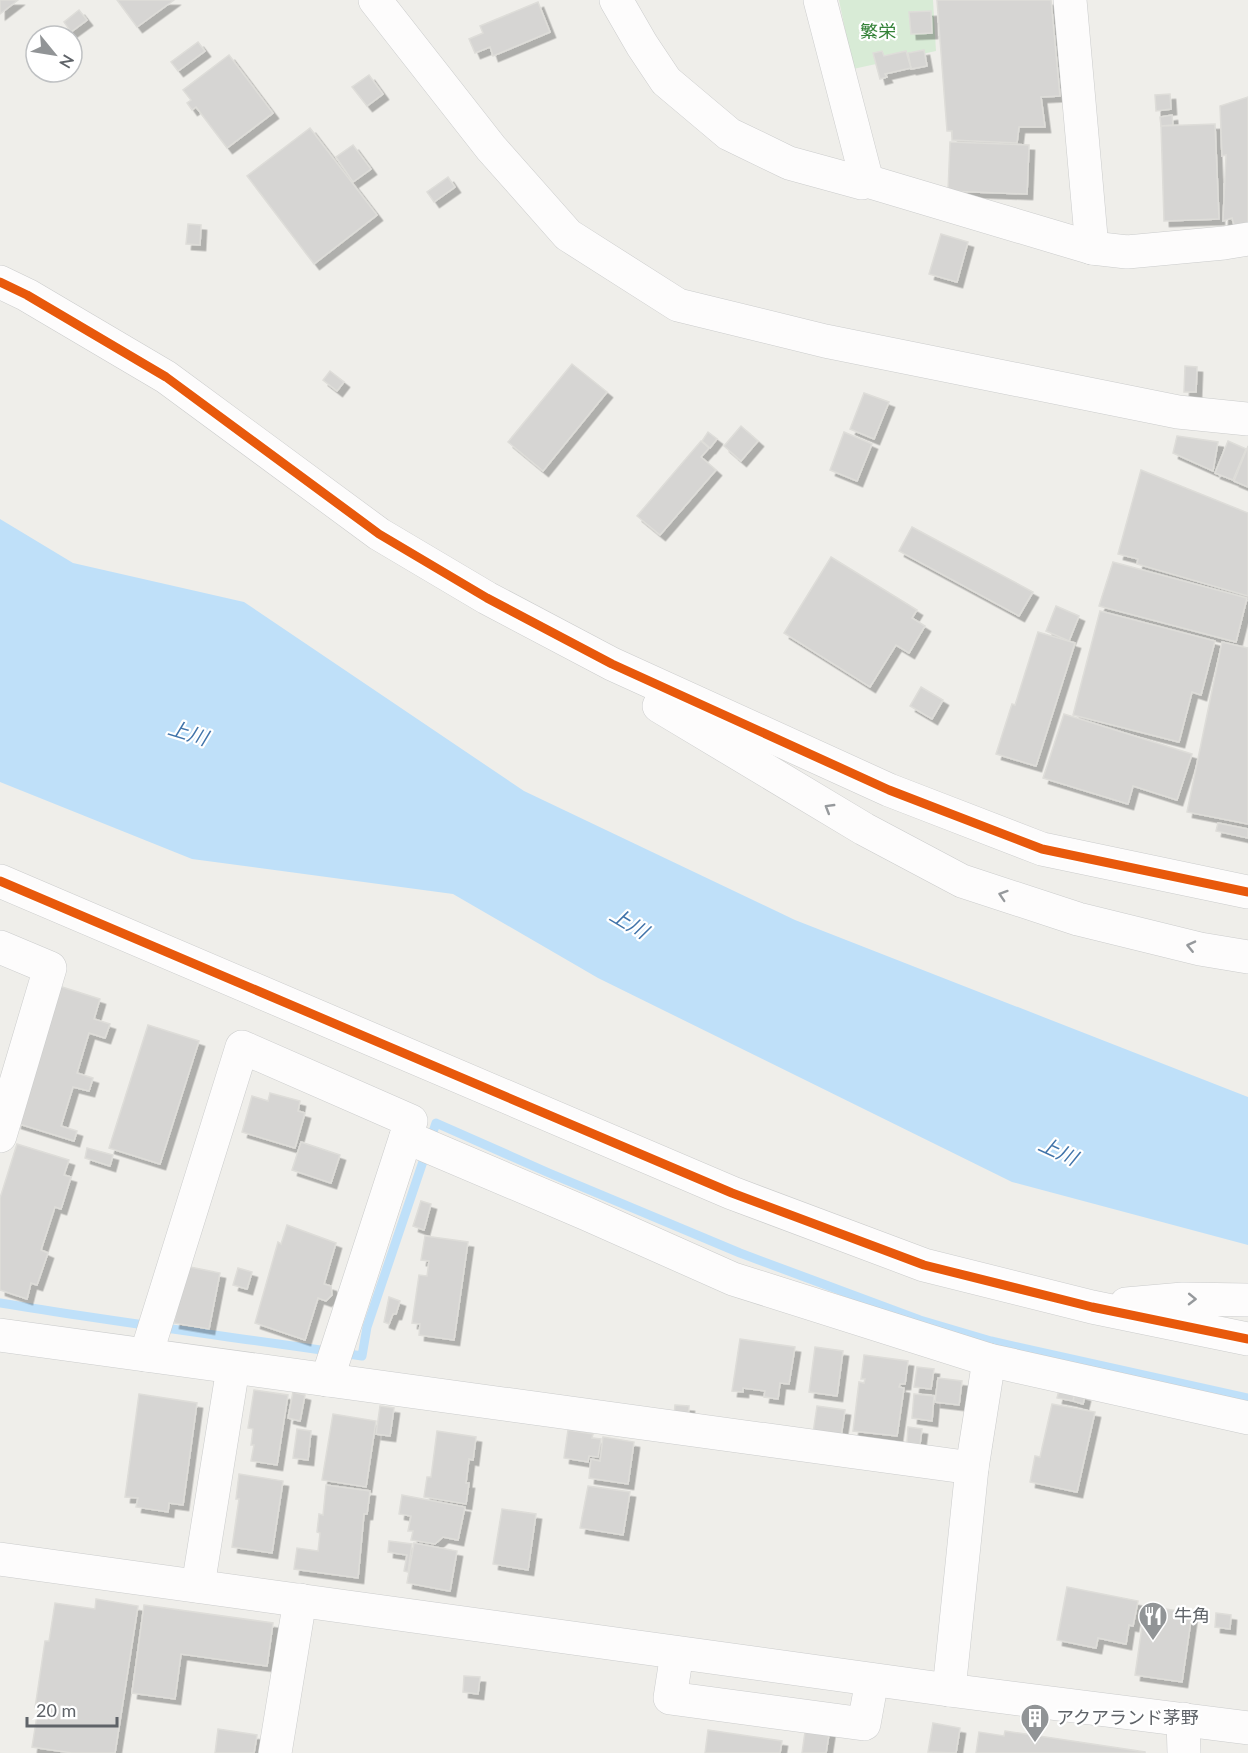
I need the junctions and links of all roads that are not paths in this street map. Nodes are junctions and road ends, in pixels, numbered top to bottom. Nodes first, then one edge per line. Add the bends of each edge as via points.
1 (375, 0) edge
2 (616, 0) edge
3 (820, 0) edge
4 (1070, 0) edge
5 (867, 181) junction
6 (1248, 239) edge
7 (1092, 248) junction
8 (0, 282) edge
9 (1248, 419) edge
10 (487, 598) junction
11 (0, 881) edge
12 (1248, 892) edge
13 (0, 947) edge
14 (1248, 957) edge
15 (0, 1136) edge
16 (406, 1137) junction
17 (1248, 1300) edge
18 (1092, 1307) junction
19 (0, 1335) edge
20 (1248, 1339) edge
21 (146, 1355) junction
22 (989, 1360) junction
23 (232, 1368) junction
24 (327, 1380) junction
25 (1248, 1418) edge
26 (972, 1468) junction
27 (0, 1559) edge
28 (198, 1586) junction
29 (300, 1600) junction
30 (677, 1653) junction
31 (872, 1680) junction
32 (949, 1690) junction
33 (1183, 1719) junction
34 (1248, 1728) edge
35 (275, 1753) edge
36 (1184, 1753) edge

1 - 9 street via 491,148 568,235 678,305 825,340 1167,410
2 - 5 street via 666,81 729,134 789,163 862,183
3 - 5 street
4 - 7 street
5 - 7 street
6 - 7 street via 1127,252
8 - 10 street via 166,377 379,534
10 - 12 street via 612,664 889,790 1042,849
14 -> 10 street via 1078,919 962,881 864,829 513,624
11 - 18 street via 732,1193 924,1265
13 - 15 street via 50,968
16 - 21 street via 411,1121 242,1047
16 - 22 street via 733,1279
16 - 24 street
18 -> 17 street via 1183,1299
18 - 20 street
19 - 21 street
21 - 23 street
22 - 25 street
22 - 26 street
23 - 24 street
23 - 28 street
24 - 26 street
26 - 32 street
27 - 28 street
28 - 29 street
29 - 30 street
29 - 35 street
30 - 31 street
30 - 31 street via 670,1698 864,1724
31 - 32 street
32 - 33 street
33 - 34 street
33 - 36 street

